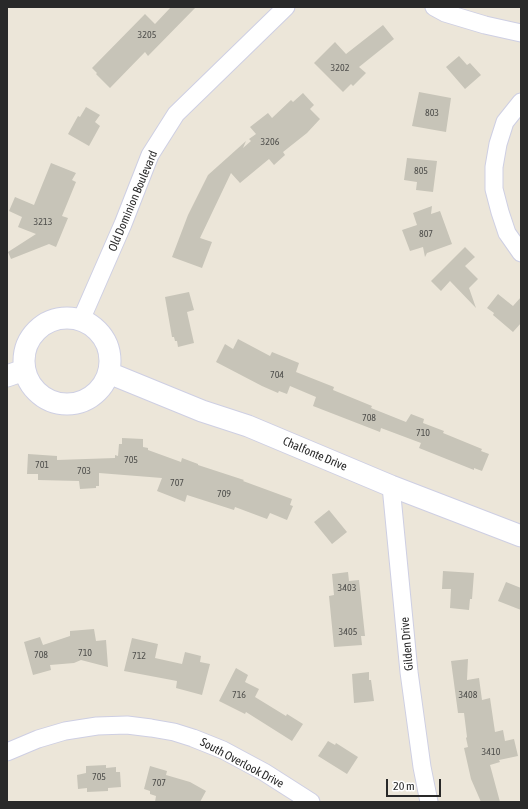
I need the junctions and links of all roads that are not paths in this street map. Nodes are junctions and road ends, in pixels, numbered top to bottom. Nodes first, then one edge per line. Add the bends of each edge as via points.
1 (286, 7) edge
2 (434, 7) edge
3 (521, 33) edge
4 (521, 102) edge
5 (521, 253) edge
6 (81, 320) junction
7 (16, 373) edge
8 (109, 373) junction
9 (391, 486) junction
10 (521, 536) edge
11 (7, 752) edge
12 (311, 802) edge
13 (429, 802) edge

1 - 6 street, Old Dominion Boulevard via 176,114 150,155
2 - 3 street via 485,25
4 - 5 street via 505,122 494,167 494,189 502,219 507,233
6 - 7 street via 62,317 48,321 37,329 28,341
6 - 8 street via 100,332 107,343 111,357
7 - 8 street via 40,395 53,402 68,405 82,402 95,395 105,384
8 - 9 street, Chalfonte Drive via 248,426
9 - 10 street, Chalfonte Drive
9 - 13 street, Gilden Drive via 409,672
11 - 12 street, South Overlook Drive via 65,731 97,726 127,725 151,728 174,732 223,750

